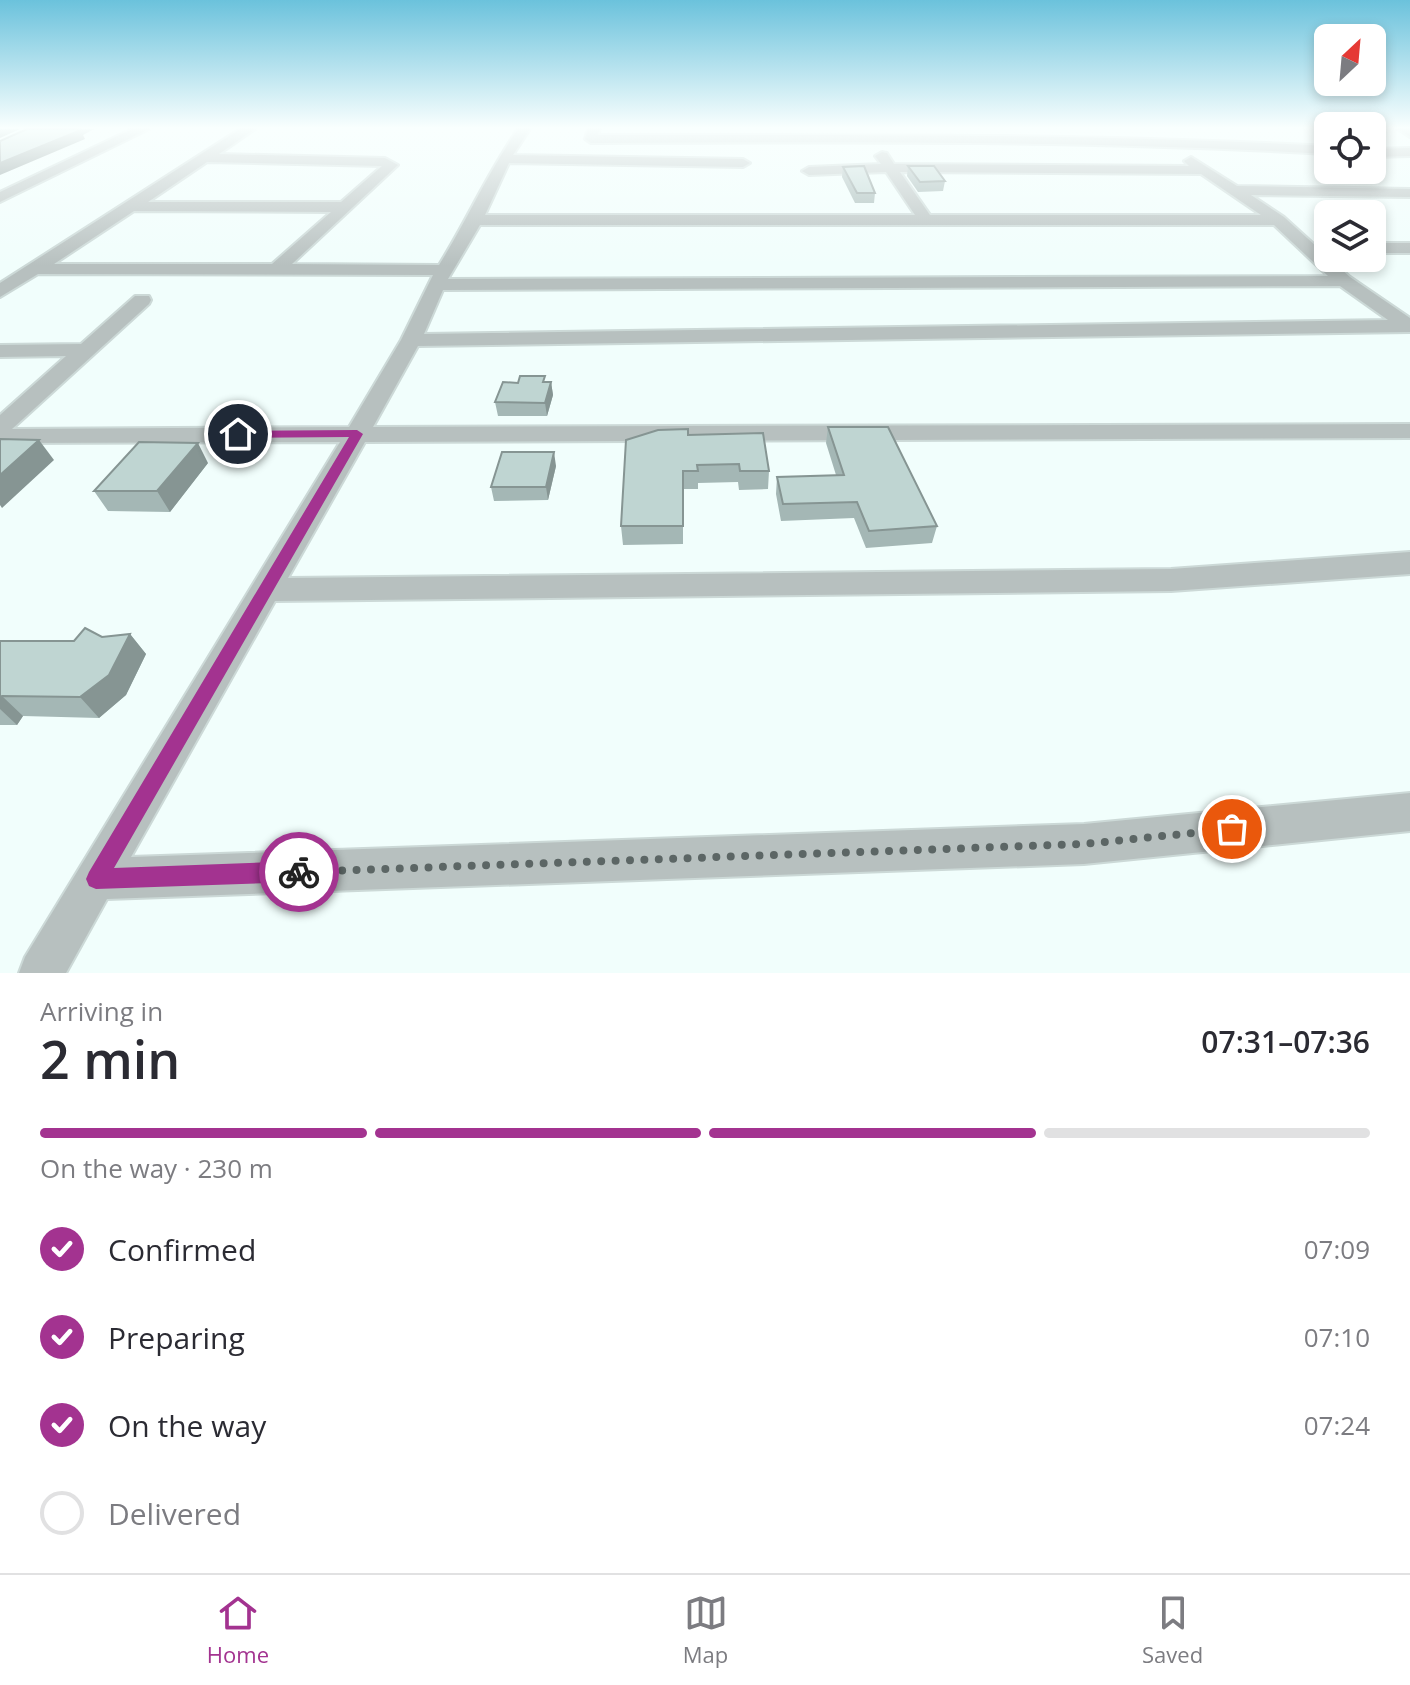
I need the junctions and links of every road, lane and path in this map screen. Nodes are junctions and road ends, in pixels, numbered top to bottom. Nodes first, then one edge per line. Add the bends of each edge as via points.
1 (49, 174) edge
2 (179, 174) edge
3 (380, 174) edge
4 (497, 174) edge
5 (894, 174) edge
6 (1209, 174) edge
7 (1236, 190) junction
8 (1410, 193) edge
9 (0, 198) edge
10 (130, 206) junction
11 (341, 207) junction
12 (925, 219) junction
13 (475, 220) junction
14 (1278, 220) junction
15 (1314, 245) edge
16 (1386, 248) edge
17 (1410, 248) edge
18 (35, 269) junction
19 (275, 271) junction
20 (1337, 272) edge
21 (441, 278) junction
22 (1344, 281) junction
23 (0, 291) edge
24 (142, 300) dead end
25 (1409, 326) edge
26 (411, 340) junction
27 (83, 350) junction
28 (0, 351) edge
29 (0, 427) edge
30 (1410, 431) edge
31 (357, 434) junction
32 (0, 436) edge
33 (1410, 563) edge
34 (267, 590) junction
35 (1410, 812) edge
36 (96, 879) junction
37 (41, 973) edge

1 - 9 street
2 - 10 street
3 - 11 street
4 - 13 street
5 - 12 street
6 - 7 street
7 - 8 street
7 - 14 street
10 - 11 street
10 - 18 street
11 - 19 street
12 - 13 street
12 - 14 street
13 - 21 street
14 - 15 street
16 - 17 street
18 - 19 street
18 - 23 street
19 - 21 street
20 - 22 street
21 - 22 street
21 - 26 street
22 - 25 street
24 - 27 street
25 - 26 street
26 - 31 street
27 - 28 street
27 - 29 street
30 - 31 street
31 - 32 street
31 - 34 street
33 - 34 street via 1171,580
34 - 36 street
35 - 36 street via 1084,844
36 - 37 street

